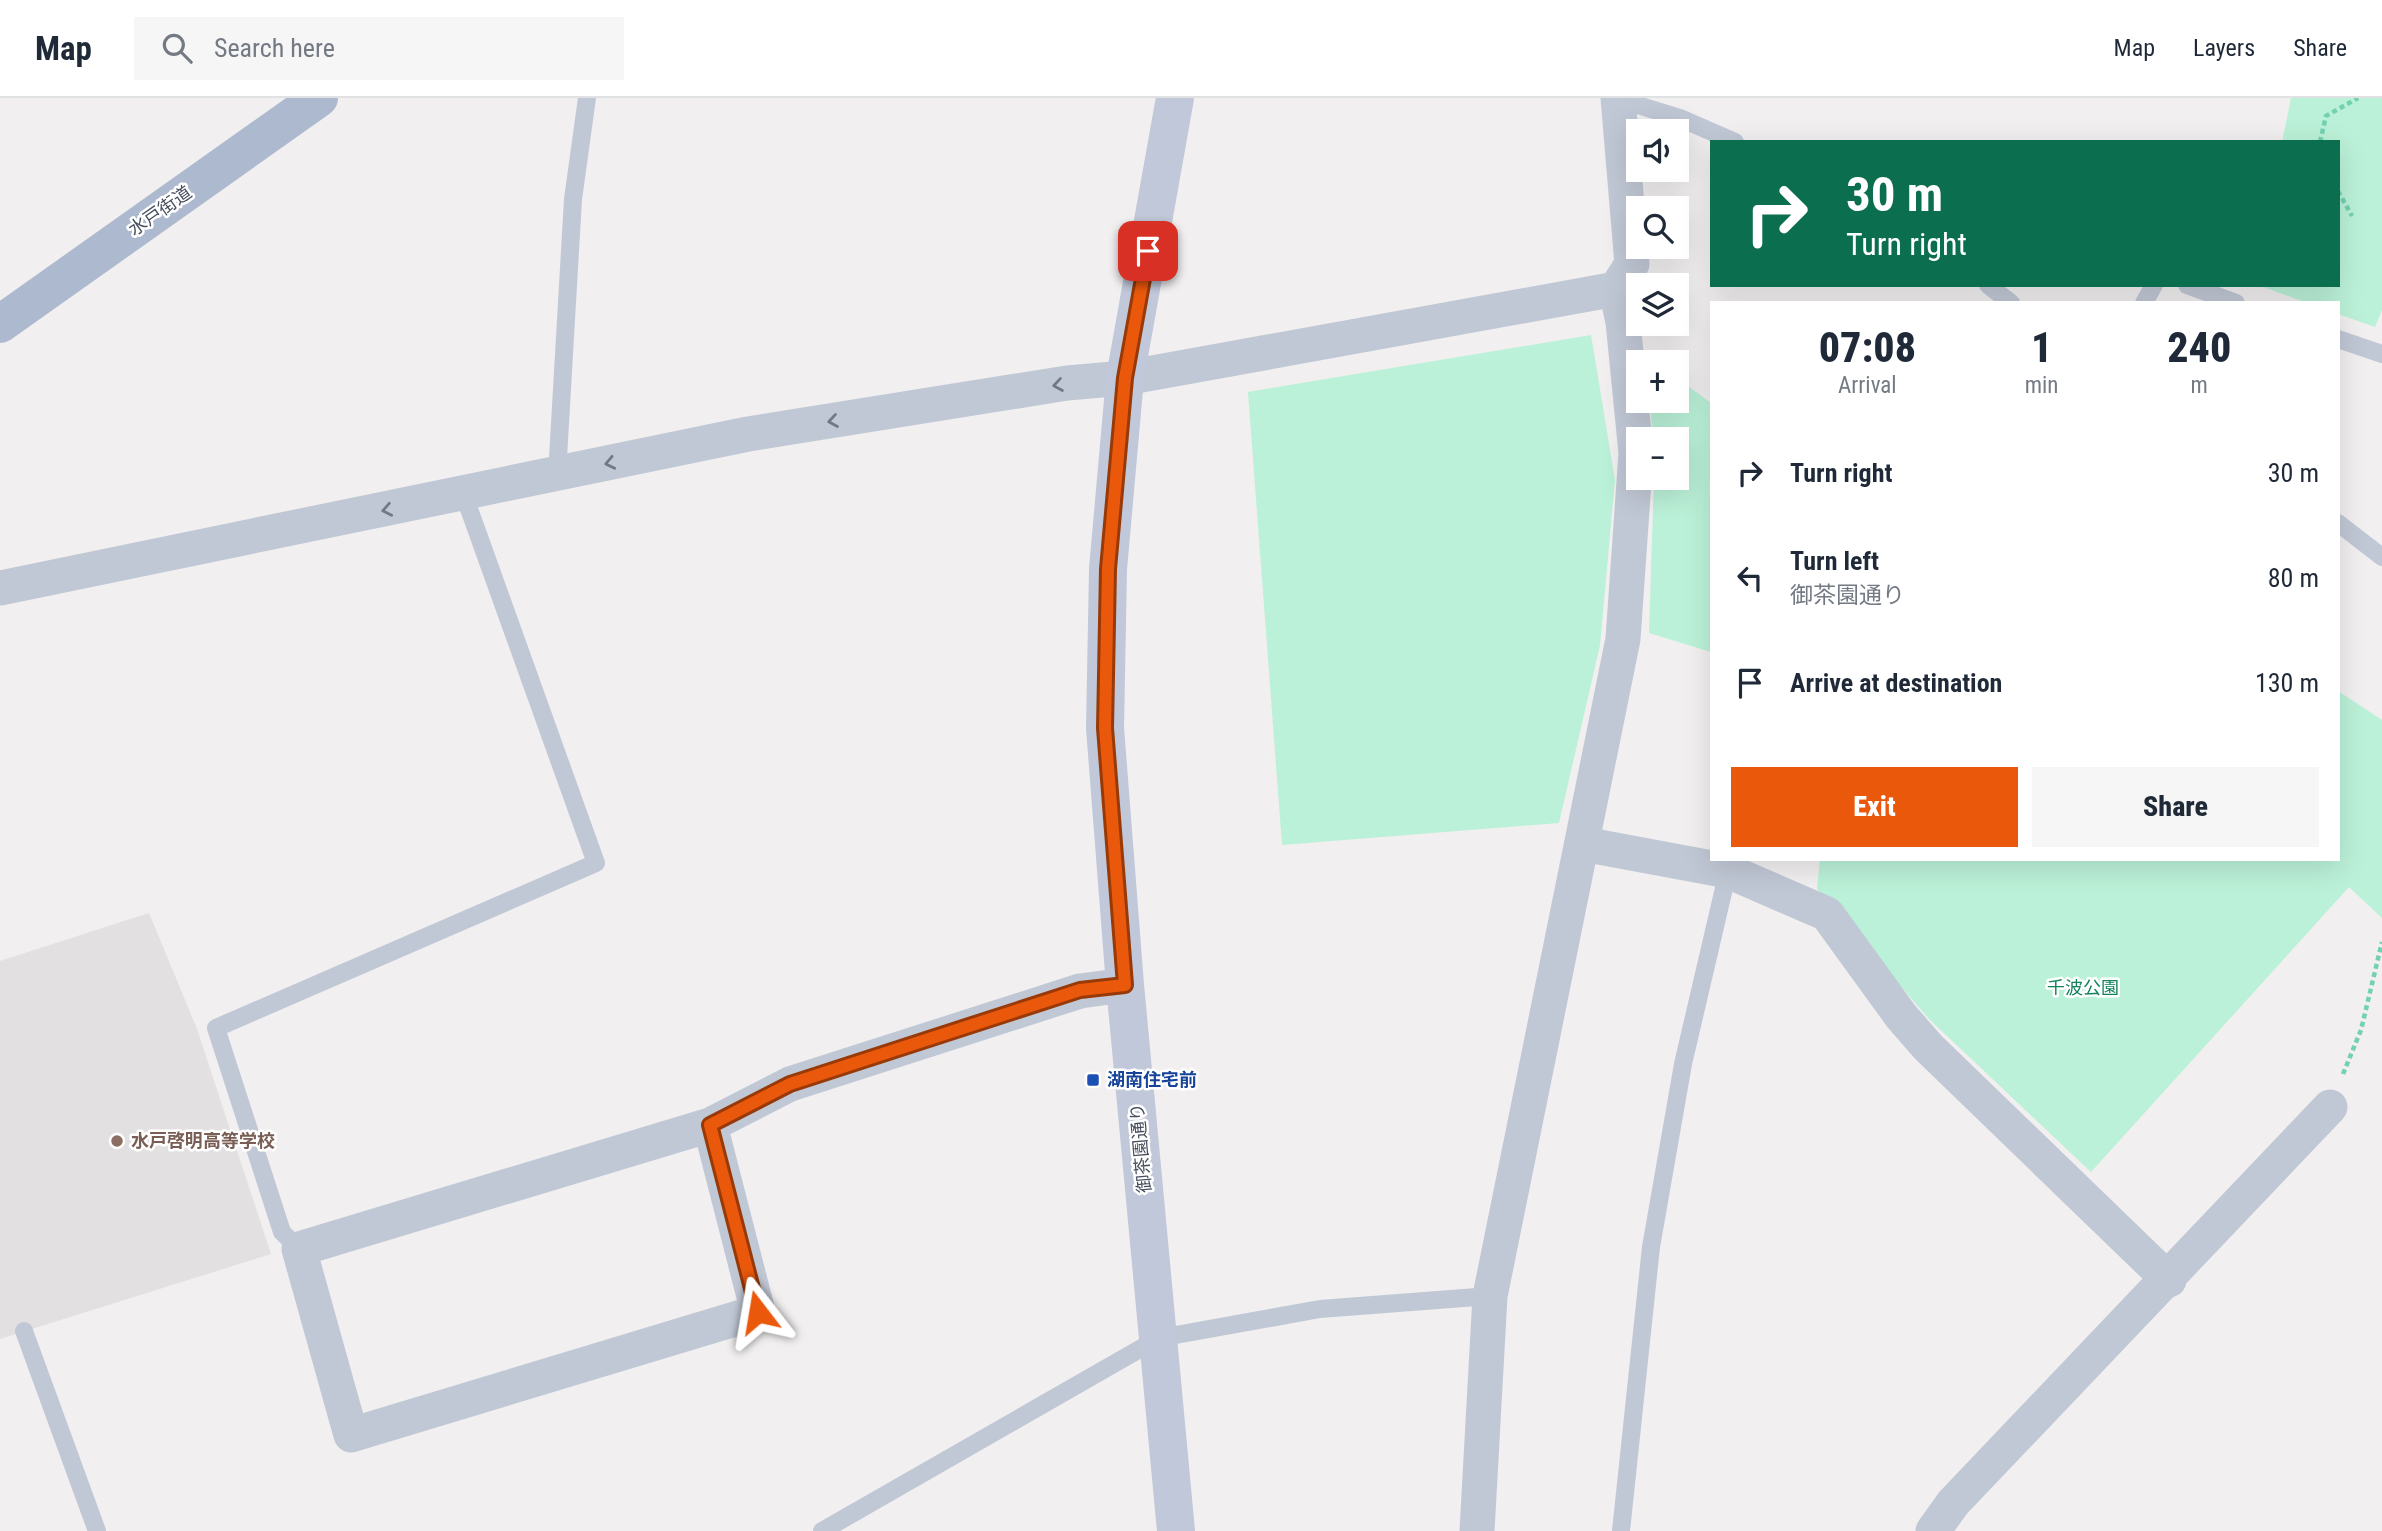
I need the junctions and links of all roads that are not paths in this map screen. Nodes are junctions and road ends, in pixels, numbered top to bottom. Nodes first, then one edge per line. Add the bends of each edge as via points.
1 (319, 98) edge
2 (587, 98) edge
3 (1175, 98) edge
4 (1618, 99) edge
5 (1730, 140) edge
6 (1991, 287) edge
7 (2192, 287) edge
8 (1616, 289) junction
9 (2009, 301) edge
10 (2231, 301) edge
11 (0, 324) edge
12 (2340, 340) edge
13 (2382, 354) edge
14 (1125, 378) junction
15 (557, 475) junction
16 (464, 495) junction
17 (2340, 525) edge
18 (2382, 557) edge
19 (0, 588) edge
20 (1583, 844) junction
21 (1728, 871) junction
22 (1125, 985) junction
23 (2330, 1107) road end
24 (710, 1125) junction
25 (299, 1249) junction
26 (2169, 1280) junction
27 (1490, 1296) junction
28 (24, 1331) dead end
29 (1159, 1338) junction
30 (97, 1531) edge
31 (822, 1531) edge
32 (1177, 1531) edge
33 (1477, 1531) edge
34 (1620, 1531) edge
35 (1933, 1531) edge

1 - 11 main road, 水戸街道
2 - 15 lane via 573,199
3 - 14 street, 御茶園通り
4 - 5 lane
4 - 8 street via 1632,264
6 - 9 lane
7 - 10 lane
8 - 14 street
8 - 20 street via 1636,453 1623,639
12 - 13 lane
14 -> 15 street via 1067,383 748,434
14 - 22 street, 御茶園通り via 1108,569 1105,728
15 - 16 street
16 -> 19 street
16 - 25 lane via 596,863 216,1028 282,1232
17 - 18 lane
20 - 21 street
20 - 27 street
21 - 26 street via 1827,914 1928,1047
21 - 34 lane via 1683,1065 1651,1247
22 - 24 street via 1080,990 790,1084
22 - 29 street, 御茶園通り
23 - 26 street
24 - 25 street
24 - 25 street via 758,1312 365,1432 351,1435
26 - 35 street via 1953,1503
27 - 29 lane via 1320,1308
27 - 33 street
28 - 30 lane
29 - 31 lane
29 - 32 street, 御茶園通り

